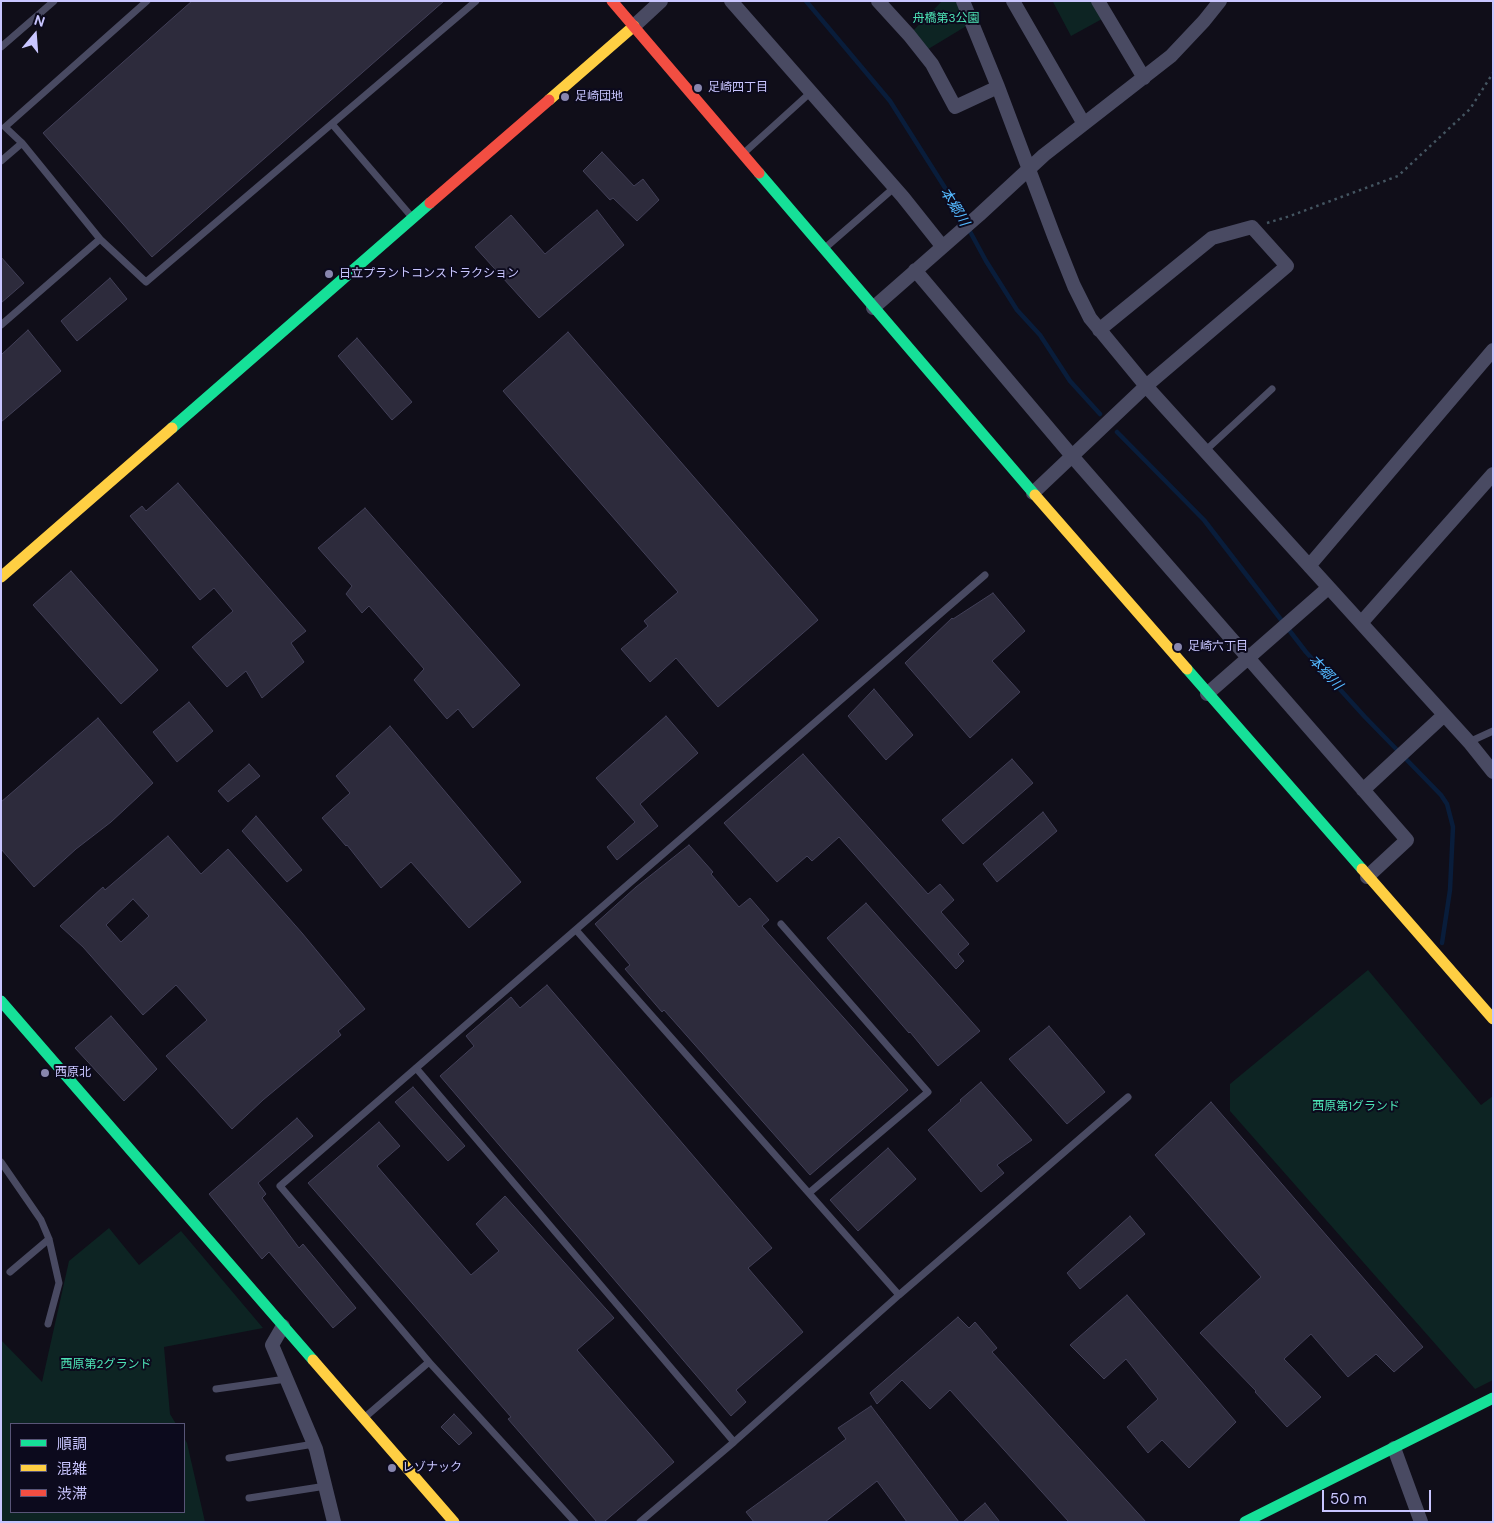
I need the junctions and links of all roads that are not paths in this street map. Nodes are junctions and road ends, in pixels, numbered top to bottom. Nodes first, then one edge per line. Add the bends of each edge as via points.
1 (54, 1) edge
2 (147, 1) edge
3 (476, 1) edge
4 (612, 1) edge
5 (661, 1) edge
6 (731, 1) edge
7 (878, 1) edge
8 (963, 1) edge
9 (1013, 1) edge
10 (1098, 1) edge
11 (1220, 1) edge
12 (634, 26) junction
13 (1, 47) edge
14 (1144, 78) junction
15 (998, 87) junction
16 (811, 92) junction
17 (332, 124) junction
18 (1084, 124) junction
19 (22, 143) junction
20 (743, 154) junction
21 (1, 161) edge
22 (1029, 169) junction
23 (894, 188) junction
24 (413, 218) junction
25 (100, 239) junction
26 (942, 246) junction
27 (824, 250) junction
28 (915, 270) junction
29 (873, 308) junction
30 (1, 324) edge
31 (1099, 330) junction
32 (1493, 350) edge
33 (1146, 386) junction
34 (1272, 389) dead end
35 (1205, 451) junction
36 (1072, 456) junction
37 (1493, 474) edge
38 (1033, 493) junction
39 (1309, 566) junction
40 (985, 575) dead end
41 (1, 577) edge
42 (1328, 588) junction
43 (1362, 623) junction
44 (1248, 658) junction
45 (1207, 694) junction
46 (1444, 715) junction
47 (1493, 731) edge
48 (1469, 742) junction
49 (1493, 772) edge
50 (1363, 790) junction
51 (1367, 877) junction
52 (781, 924) dead end
53 (576, 930) junction
54 (1, 1001) edge
55 (1493, 1019) edge
56 (416, 1068) junction
57 (1128, 1097) dead end
58 (1, 1162) edge
59 (809, 1193) junction
60 (48, 1239) junction
61 (10, 1272) dead end
62 (899, 1295) junction
63 (48, 1324) dead end
64 (284, 1326) junction
65 (429, 1362) junction
66 (286, 1379) junction
67 (216, 1389) dead end
68 (1493, 1398) edge
69 (363, 1418) junction
70 (734, 1442) junction
71 (314, 1444) junction
72 (1394, 1448) junction
73 (229, 1458) dead end
74 (326, 1486) junction
75 (249, 1498) dead end
76 (334, 1522) edge
77 (454, 1522) edge
78 (575, 1522) edge
79 (640, 1522) edge
80 (1245, 1522) edge
81 (1421, 1522) edge

1 - 13 lane
2 - 19 lane via 5,127
3 - 17 lane
4 - 12 street
5 - 12 street
6 - 16 street
7 - 15 street via 932,64 955,107
8 - 15 street
9 - 18 street
10 - 14 street
11 - 14 street via 1171,56
12 - 20 street
12 - 24 street
14 - 18 street
15 - 22 street
16 - 20 lane
16 - 23 street
17 - 24 lane
17 - 25 lane via 146,282
18 - 22 street
19 - 21 lane
19 - 25 lane
20 - 27 street
22 - 26 street
22 - 31 street via 1074,286
23 - 26 street
23 - 27 lane
24 - 41 street
25 - 30 lane
26 - 28 street
27 - 29 street
28 - 29 street
28 - 36 street
29 - 38 street
31 - 33 street
31 - 33 street via 1212,238 1252,227 1287,266
32 - 39 street
33 - 35 street
33 - 36 street
34 - 35 lane
35 - 39 street
36 - 38 street
36 - 44 street
37 - 43 street
38 - 45 street
39 - 42 street
40 - 53 lane
42 - 43 street
42 - 44 street
43 - 46 street
44 - 45 street
44 - 50 street
45 - 51 street
46 - 48 street
46 - 50 street
47 - 48 lane
48 - 49 street
50 - 51 street via 1407,840
51 - 55 street
52 - 59 lane via 928,1092
53 - 56 lane
53 - 59 lane
54 - 64 street
56 - 65 lane via 280,1186
56 - 70 lane
57 - 62 lane
58 - 60 lane via 41,1220
59 - 62 lane
60 - 61 lane
60 - 63 lane via 59,1283
62 - 70 lane
64 - 66 street via 272,1345
64 - 69 street
65 - 69 lane
65 - 78 lane
66 - 67 lane
66 - 71 street
68 - 72 street
69 - 77 street
70 - 79 lane
71 - 73 lane
71 - 74 street
72 - 80 street
72 - 81 street
74 - 75 lane
74 - 76 street

